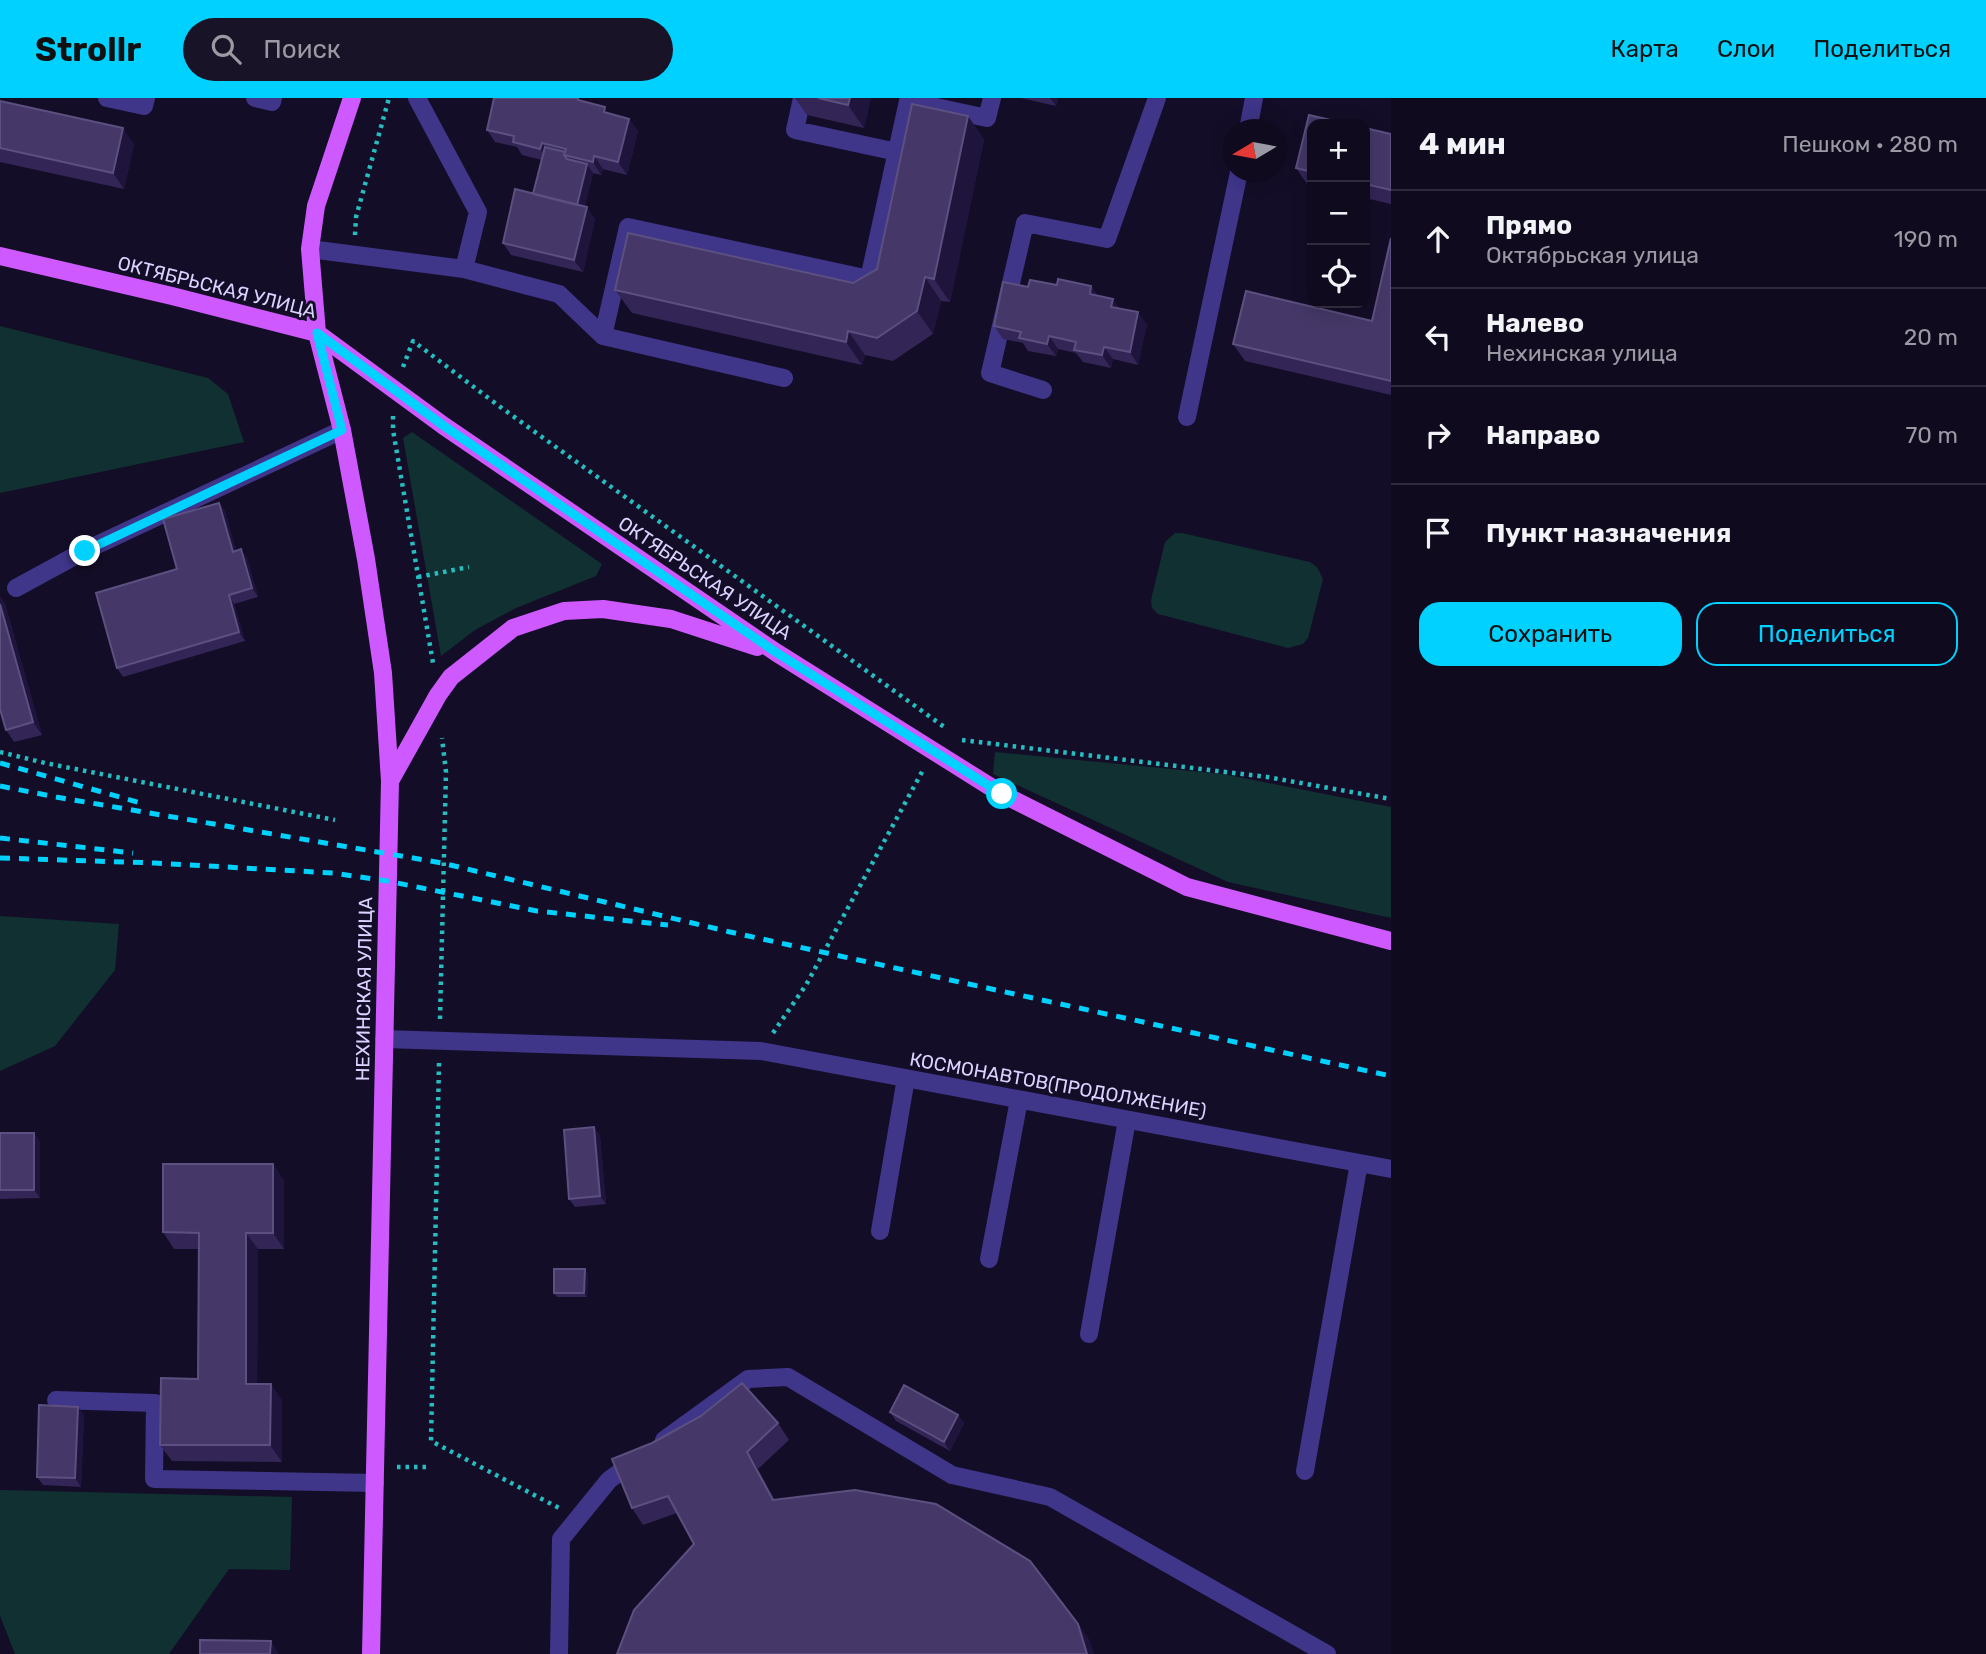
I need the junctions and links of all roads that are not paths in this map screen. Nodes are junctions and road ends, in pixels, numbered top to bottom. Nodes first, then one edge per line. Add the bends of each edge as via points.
1 (107, 98) edge
2 (146, 98) edge
3 (255, 98) edge
4 (273, 98) edge
5 (352, 98) edge
6 (417, 98) edge
7 (802, 98) edge
8 (992, 98) edge
9 (1157, 98) edge
10 (1254, 98) edge
11 (1250, 119) edge
12 (897, 152) junction
13 (1237, 182) edge
14 (310, 249) junction
15 (0, 256) edge
16 (464, 269) junction
17 (317, 333) junction
18 (603, 335) junction
19 (784, 378) dead end
20 (1043, 390) dead end
21 (1186, 417) dead end
22 (342, 430) junction
23 (16, 588) dead end
24 (777, 653) junction
25 (390, 781) junction
26 (1391, 941) edge
27 (384, 1039) junction
28 (906, 1078) junction
29 (1018, 1100) junction
30 (1127, 1120) junction
31 (1359, 1163) junction
32 (1391, 1169) edge
33 (880, 1231) dead end
34 (989, 1259) dead end
35 (1089, 1334) dead end
36 (56, 1400) dead end
37 (1305, 1471) dead end
38 (375, 1483) junction
39 (371, 1654) edge
40 (559, 1654) edge
41 (1327, 1654) edge

1 - 2 lane via 144,106
3 - 4 lane via 272,102
5 - 14 main road, НЕХИНСКАЯ УЛИЦА via 316,206
6 - 16 lane via 478,212
7 - 12 lane via 795,130
8 - 12 lane via 987,118 908,101
9 - 20 lane via 1107,239 1025,223 990,373
10 - 11 lane
12 - 18 lane via 869,279 628,227
13 - 21 lane
14 - 16 lane
14 - 17 main road, НЕХИНСКАЯ УЛИЦА
15 - 17 main road, ОКТЯБРЬСКАЯ УЛИЦА
16 - 18 lane via 559,293
17 - 22 main road, НЕХИНСКАЯ УЛИЦА
17 - 24 main road, ОКТЯБРЬСКАЯ УЛИЦА
18 - 19 lane
22 - 23 lane
22 - 25 main road, НЕХИНСКАЯ УЛИЦА via 383,673
24 - 25 main road via 671,620 604,609 564,611 513,628 451,677
24 - 26 main road, ОКТЯБРЬСКАЯ УЛИЦА via 1002,794 1187,887
25 - 27 main road, НЕХИНСКАЯ УЛИЦА
27 - 28 lane, КОСМОНАВТОВ(ПРОДОЛЖЕНИЕ) via 761,1051
27 - 38 main road, НЕХИНСКАЯ УЛИЦА
28 - 29 lane, КОСМОНАВТОВ(ПРОДОЛЖЕНИЕ)
28 - 33 lane
29 - 30 lane, КОСМОНАВТОВ(ПРОДОЛЖЕНИЕ)
29 - 34 lane
30 - 31 lane, КОСМОНАВТОВ(ПРОДОЛЖЕНИЕ)
30 - 35 lane
31 - 32 lane, КОСМОНАВТОВ(ПРОДОЛЖЕНИЕ)
31 - 37 lane
36 - 38 lane via 155,1403 154,1479
38 - 39 main road, НЕХИНСКАЯ УЛИЦА
40 - 41 lane via 561,1539 609,1480 748,1380 788,1377 952,1475 1050,1497

